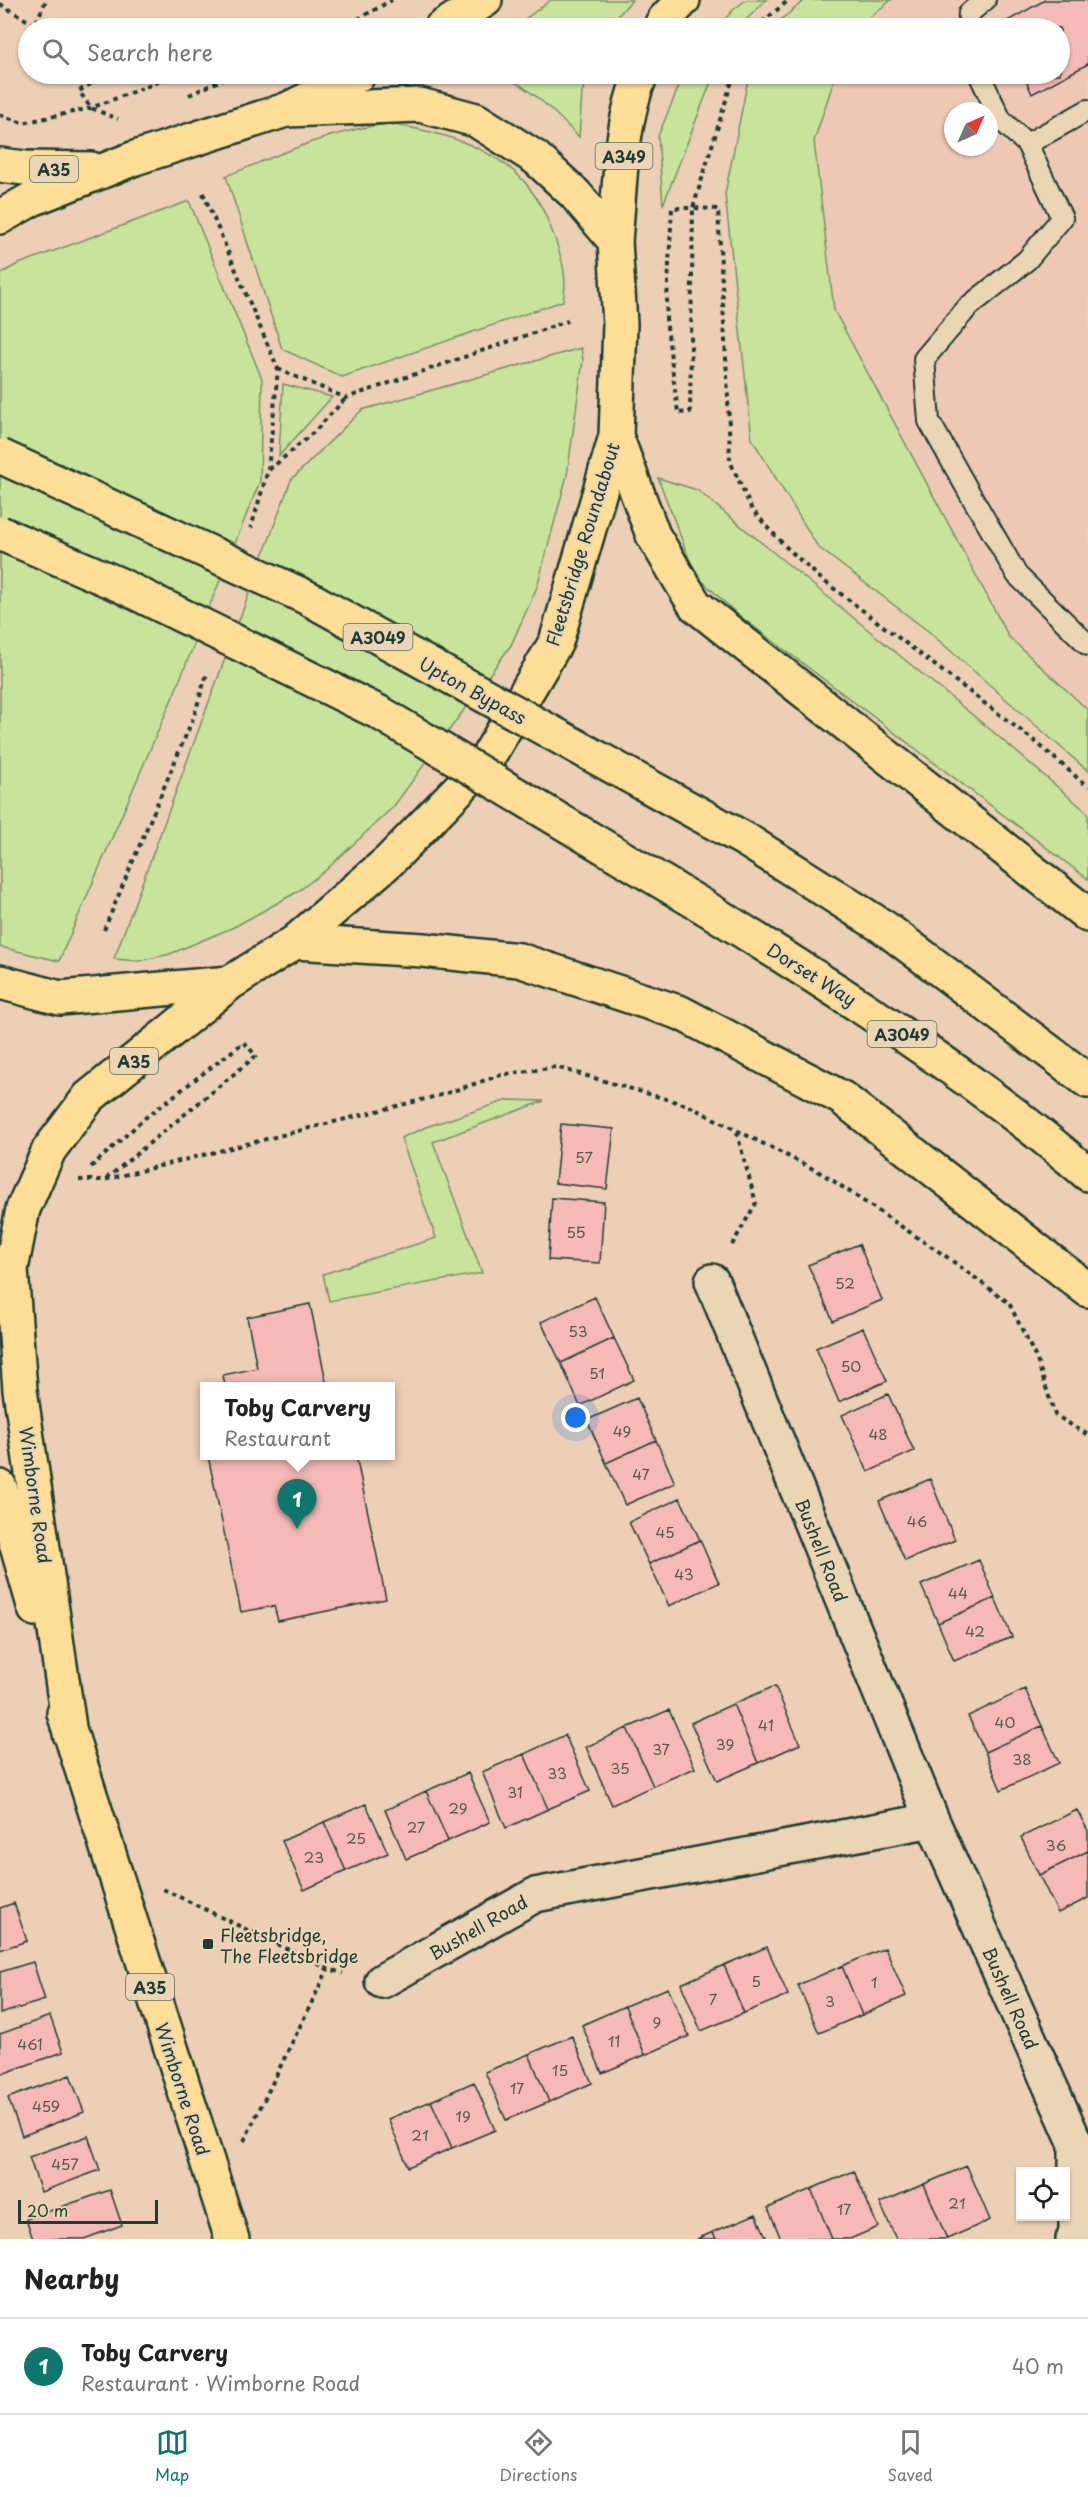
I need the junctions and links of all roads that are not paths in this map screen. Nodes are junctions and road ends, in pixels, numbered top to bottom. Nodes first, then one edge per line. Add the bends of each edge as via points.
1 (485, 0) edge
2 (683, 0) edge
3 (985, 0) edge
4 (457, 18) edge
5 (666, 18) edge
6 (969, 18) edge
7 (339, 84) edge
8 (637, 84) edge
9 (984, 84) edge
10 (286, 110) junction
11 (1088, 110) edge
12 (1027, 144) junction
13 (0, 165) edge
14 (108, 169) junction
15 (0, 217) edge
16 (615, 241) junction
17 (616, 436) junction
18 (0, 456) edge
19 (0, 533) edge
20 (1088, 645) edge
21 (1088, 915) edge
22 (295, 942) junction
23 (0, 982) edge
24 (230, 983) junction
25 (1088, 1081) edge
26 (1088, 1174) edge
27 (712, 1281) road end
28 (1088, 1290) edge
29 (0, 1487) edge
30 (70, 1734) junction
31 (932, 1820) junction
32 (382, 1981) dead end
33 (1082, 2141) edge
34 (232, 2239) edge
35 (1073, 2239) edge

1 - 4 main road
2 - 5 main road
3 - 6 lane via 969,13
7 - 10 main road
8 - 16 main road, A349 via 628,120
9 - 12 lane via 1001,120
10 - 14 main road
10 - 16 main road via 420,105 476,120 536,158 575,194
11 - 12 lane
12 - 20 lane via 1062,218 1027,260 968,307 924,359 929,421 1017,575
13 - 14 main road, A35
14 - 15 main road via 32,199
16 - 17 main road, Fleetsbridge Roundabout via 620,324
17 - 21 main road via 653,535 694,605
17 - 22 main road, Fleetsbridge Roundabout via 556,642 485,762 389,861
18 - 25 main road, Upton Bypass / A3049, bridge via 308,598 746,840 885,928
19 - 26 main road, Dorset Way / A3049, bridge via 120,585 380,713 868,1010 1047,1139
22 - 24 main road, Fleetsbridge Roundabout
22 - 28 main road via 519,960 681,1013 842,1098
23 - 24 main road, Fleetsbridge Roundabout via 60,998
24 - 30 main road, Wimborne Road / A35 via 89,1097 49,1150 23,1209 11,1269 20,1390
27 - 31 street, Bushell Road
29 - 30 main road, Wimborne Road / A35
30 - 34 main road, Wimborne Road / A35
31 - 32 street, Bushell Road via 535,1894
31 - 33 street, Bushell Road
33 - 35 street, Bushell Road

